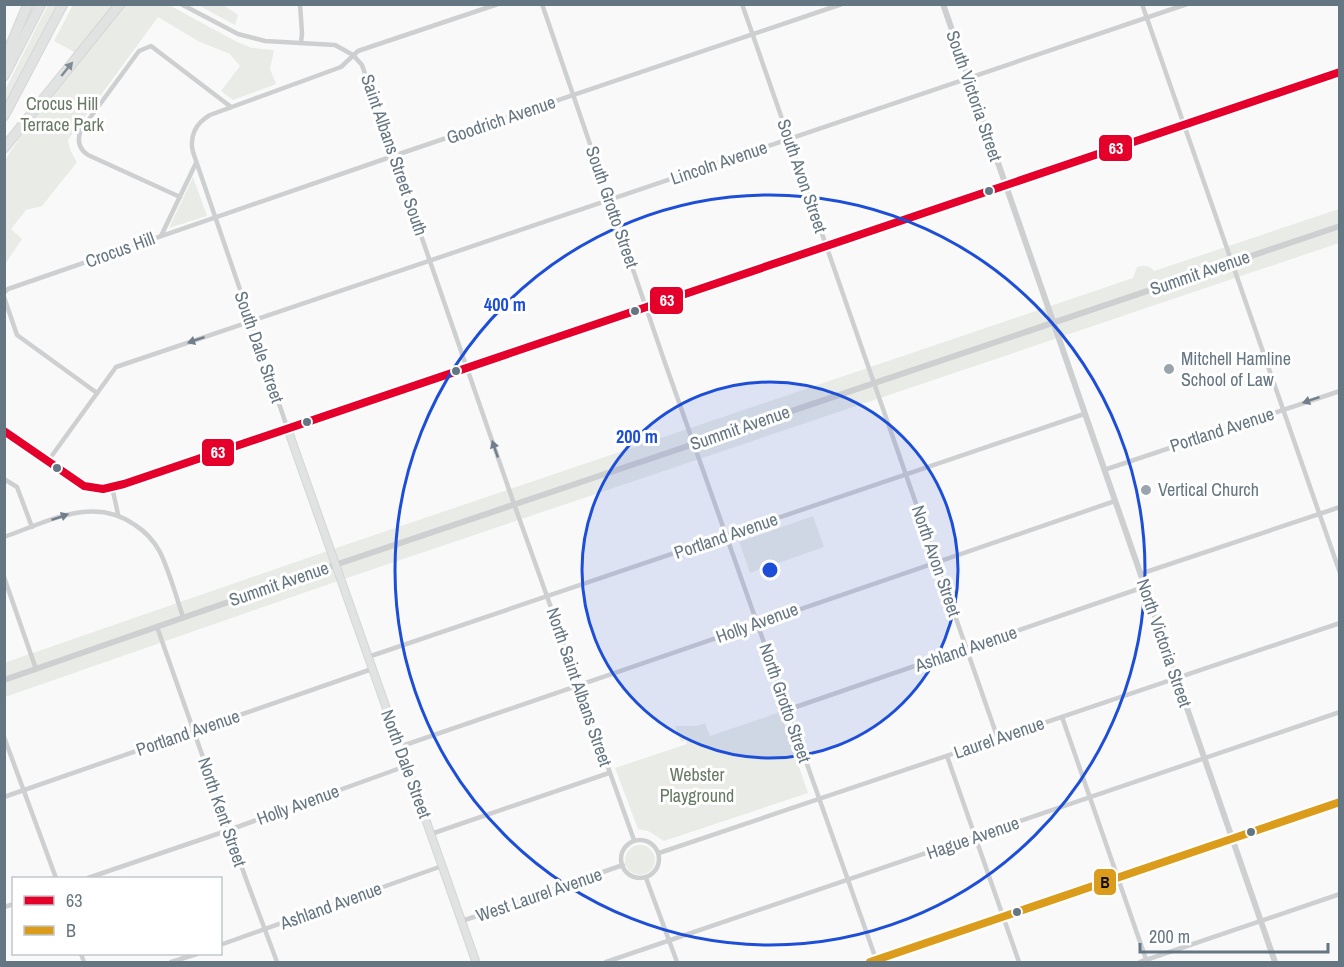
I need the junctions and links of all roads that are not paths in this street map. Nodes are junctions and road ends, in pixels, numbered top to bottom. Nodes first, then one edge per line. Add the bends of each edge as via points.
1 (28, 4) edge
2 (41, 4) edge
3 (63, 4) edge
4 (120, 4) edge
5 (181, 4) edge
6 (300, 4) edge
7 (498, 4) edge
8 (542, 4) edge
9 (742, 4) edge
10 (842, 4) edge
11 (943, 4) edge
12 (1142, 4) edge
13 (1187, 4) edge
14 (1146, 18) junction
15 (752, 35) junction
16 (301, 42) junction
17 (353, 55) junction
18 (4, 61) edge
19 (1340, 72) edge
20 (4, 76) edge
21 (968, 78) junction
22 (574, 95) junction
23 (231, 107) junction
24 (4, 116) edge
25 (1183, 125) junction
26 (789, 139) junction
27 (4, 148) edge
28 (394, 156) junction
29 (196, 162) junction
30 (1004, 185) junction
31 (180, 197) junction
32 (610, 200) junction
33 (215, 217) junction
34 (1340, 226) edge
35 (161, 236) junction
36 (826, 246) junction
37 (431, 261) junction
38 (1231, 263) junction
39 (4, 295) edge
40 (647, 306) junction
41 (251, 322) junction
42 (1053, 322) junction
43 (467, 367) junction
44 (873, 382) junction
45 (1340, 391) edge
46 (97, 393) junction
47 (1283, 410) junction
48 (1084, 414) junction
49 (287, 428) junction
50 (4, 431) edge
51 (694, 444) junction
52 (48, 461) junction
53 (1104, 470) junction
54 (905, 474) junction
55 (4, 479) edge
56 (112, 487) junction
57 (1115, 501) junction
58 (514, 504) junction
59 (1340, 507) edge
60 (1319, 513) junction
61 (118, 514) junction
62 (32, 527) junction
63 (726, 536) junction
64 (4, 537) edge
65 (936, 561) junction
66 (335, 565) junction
67 (1340, 573) edge
68 (1140, 574) junction
69 (4, 577) edge
70 (1144, 587) junction
71 (547, 597) junction
72 (183, 617) junction
73 (1340, 623) edge
74 (757, 624) junction
75 (157, 627) junction
76 (966, 648) junction
77 (368, 657) junction
78 (36, 669) junction
79 (372, 669) junction
80 (1176, 678) junction
81 (4, 680) edge
82 (578, 685) junction
83 (787, 710) junction
84 (1340, 712) edge
85 (1062, 717) junction
86 (194, 731) junction
87 (4, 737) edge
88 (998, 739) junction
89 (399, 747) junction
90 (947, 756) junction
91 (1204, 759) junction
92 (406, 766) junction
93 (609, 773) junction
94 (23, 790) junction
95 (4, 797) edge
96 (1089, 798) junction
97 (819, 800) junction
98 (1340, 802) edge
99 (230, 830) junction
100 (431, 834) junction
101 (975, 837) junction
102 (1231, 839) junction
103 (634, 840) junction
104 (659, 853) junction
105 (623, 865) junction
106 (442, 866) junction
107 (55, 877) edge
108 (94, 877) edge
109 (646, 878) junction
110 (1117, 878) junction
111 (847, 880) junction
112 (1340, 894) edge
113 (1003, 917) junction
114 (462, 921) junction
115 (1261, 922) junction
116 (266, 930) junction
117 (669, 941) junction
118 (222, 944) edge
119 (194, 955) edge
120 (874, 962) edge
121 (1146, 962) edge
122 (171, 963) edge
123 (277, 963) edge
124 (476, 963) edge
125 (606, 963) edge
126 (677, 963) edge
127 (1019, 963) edge
128 (1140, 963) edge
129 (1275, 963) edge

1 - 18 highway
2 - 20 highway
3 - 24 highway
27 -> 4 highway
5 - 16 street, Saint Albans Street South via 238,34 265,41
6 - 16 street
7 - 17 street
8 - 22 street, South Grotto Street
9 - 15 street, South Avon Street
10 - 15 street, Goodrich Avenue
11 - 21 street, South Victoria Street
12 - 14 street
13 - 14 street, Lincoln Avenue
14 - 21 street, Lincoln Avenue
14 - 25 street
15 - 22 street, Goodrich Avenue
15 - 26 street, South Avon Street
16 - 17 street, Saint Albans Street South via 335,45
17 - 23 street via 341,67
17 - 28 street, Saint Albans Street South via 362,65
19 - 25 main road
21 - 26 street, Lincoln Avenue
21 - 30 street, South Victoria Street
22 - 28 street, Goodrich Avenue
22 - 32 street, South Grotto Street
23 - 29 street via 210,114 196,126 191,146
23 - 31 street via 151,46 139,51 81,130 79,143 84,153
25 - 30 main road
25 - 38 street
26 - 32 street, Lincoln Avenue
26 - 36 street, South Avon Street
28 - 33 street, Goodrich Avenue
28 - 37 street, Saint Albans Street South
29 - 31 street, Crocus Hill
29 - 33 street, South Dale Street
30 - 36 main road
30 - 42 street, South Victoria Street
31 - 35 street, Crocus Hill
32 - 37 street, Lincoln Avenue
32 - 40 street, South Grotto Street
33 - 35 street, Goodrich Avenue
33 - 41 street, South Dale Street
34 - 38 street, Summit Avenue
35 - 39 street, Crocus Hill via 8,289
36 - 40 main road
36 - 44 street, South Avon Street
37 - 41 street, Lincoln Avenue
37 - 43 street, Saint Albans Street South
38 - 42 street, Summit Avenue
38 - 47 street
39 - 46 street, Crocus Hill via 17,335
40 - 43 main road
40 - 51 street, South Grotto Street
41 -> 46 street, Lincoln Avenue via 116,367
41 - 49 street, South Dale Street
42 - 44 street, Summit Avenue
42 - 48 street, North Victoria Street
43 - 49 main road
58 -> 43 street, North Saint Albans Street
44 - 51 street, Summit Avenue
44 - 54 street, North Avon Street
45 -> 47 street, Portland Avenue
46 - 52 street, Lincoln Avenue
47 - 53 street, Portland Avenue
47 - 60 street
48 - 53 street, North Victoria Street
48 - 54 street, Portland Avenue
49 - 56 main road
49 - 66 main road, South Dale Street
50 - 52 main road
51 - 58 street, Summit Avenue
51 - 63 street, North Grotto Street
52 - 56 main road via 84,486
53 - 57 street, North Victoria Street
54 - 63 street, Portland Avenue
54 - 65 street, North Avon Street
55 - 62 street via 17,488
56 - 61 street
57 - 65 street, Holly Avenue
57 - 68 street, North Victoria Street
58 - 66 street, Summit Avenue
58 - 71 street, North Saint Albans Street
59 - 60 street
60 - 67 street
60 - 68 street
62 -> 61 street via 82,510
61 - 72 street via 153,542
62 - 64 street
63 - 71 street, Portland Avenue
63 - 74 street, North Grotto Street
65 - 74 street, Holly Avenue
65 - 76 street, North Avon Street
66 - 72 street, Summit Avenue
66 - 77 main road, North Dale Street
68 - 70 street, North Victoria Street
69 - 78 street
70 - 76 street, Ashland Avenue
70 - 80 street, North Victoria Street
71 - 77 street, Portland Avenue
71 - 82 street, North Saint Albans Street
72 - 75 street, Summit Avenue
73 - 80 street, Laurel Avenue
74 - 82 street, Holly Avenue
74 - 83 street, North Grotto Street
75 - 78 street, Summit Avenue
75 - 86 street, North Kent Street
76 - 83 street, Ashland Avenue
76 - 88 street, North Avon Street
77 - 79 main road, North Dale Street
78 - 81 street, Summit Avenue
79 - 86 street, Portland Avenue
79 - 89 main road, North Dale Street
80 - 85 street, Laurel Avenue
80 - 91 street, North Victoria Street
82 - 89 street, Holly Avenue
82 - 93 street, North Saint Albans Street
83 - 97 street, North Grotto Street
84 - 91 street, Hague Avenue
85 - 88 street, Laurel Avenue
85 - 96 street
86 - 94 street, Portland Avenue
86 - 99 street, North Kent Street
87 - 94 street
88 - 90 street, Laurel Avenue
89 - 92 main road, North Dale Street
90 - 97 street, Laurel Avenue
90 - 101 street
91 - 96 street, Hague Avenue
91 - 102 street, North Victoria Street
92 - 99 street, Holly Avenue
92 - 100 main road, North Dale Street
93 - 100 street
93 - 103 street, North Saint Albans Street
94 - 95 street, Portland Avenue
94 - 107 street
96 - 101 street, Hague Avenue
96 - 110 street
97 - 104 street, Laurel Avenue
97 - 111 street, North Grotto Street
98 - 102 street
99 - 108 street, Holly Avenue
99 - 116 street, North Kent Street
100 - 106 main road, North Dale Street
101 - 111 street, Hague Avenue
101 - 113 street
102 - 110 street
102 - 115 street, North Victoria Street
103 - 104 street via 646,840
103 - 105 street via 622,852
104 - 109 street via 657,868
105 - 109 street, West Laurel Avenue via 633,877
105 - 114 street, West Laurel Avenue
106 - 114 main road, North Dale Street
106 - 116 street, Ashland Avenue
109 - 117 street
110 - 113 street
110 - 121 street
111 - 117 street, Hague Avenue
111 - 120 street, North Grotto Street
112 - 115 street
113 - 120 street
113 - 127 street
114 - 124 main road, North Dale Street
115 - 121 street
115 - 129 street, North Victoria Street
116 - 118 street, Ashland Avenue
116 - 123 street, North Kent Street
117 - 125 street, Hague Avenue
117 - 126 street
119 - 122 street
121 - 128 street

